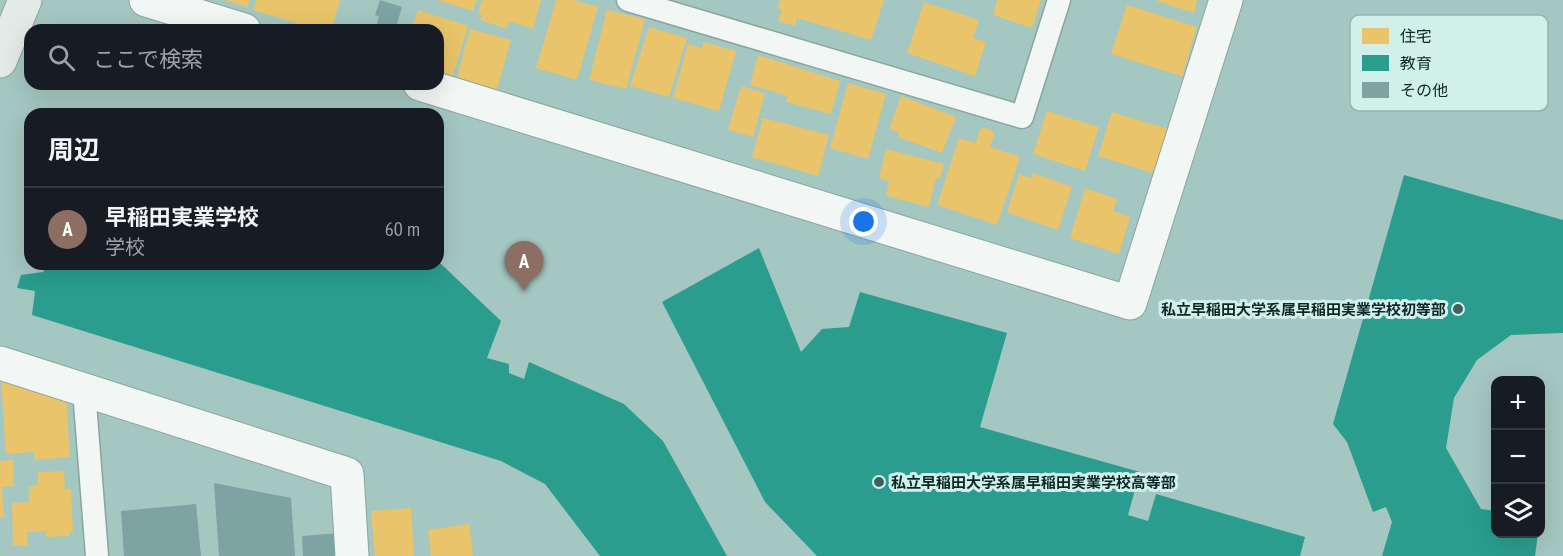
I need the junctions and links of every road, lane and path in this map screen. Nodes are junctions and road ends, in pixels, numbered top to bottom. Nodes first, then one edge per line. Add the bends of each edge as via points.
1 (25, 0) edge
2 (146, 0) edge
3 (628, 0) edge
4 (1059, 0) edge
5 (1226, 0) edge
6 (224, 24) edge
7 (0, 61) edge
8 (439, 90) edge
9 (0, 363) edge
10 (84, 390) junction
11 (97, 556) edge
12 (352, 556) edge

1 - 7 main road
2 - 6 street
3 - 4 lane via 1022,117
5 - 8 street via 1131,303
9 - 10 street
10 - 11 lane
10 - 12 street via 347,474

